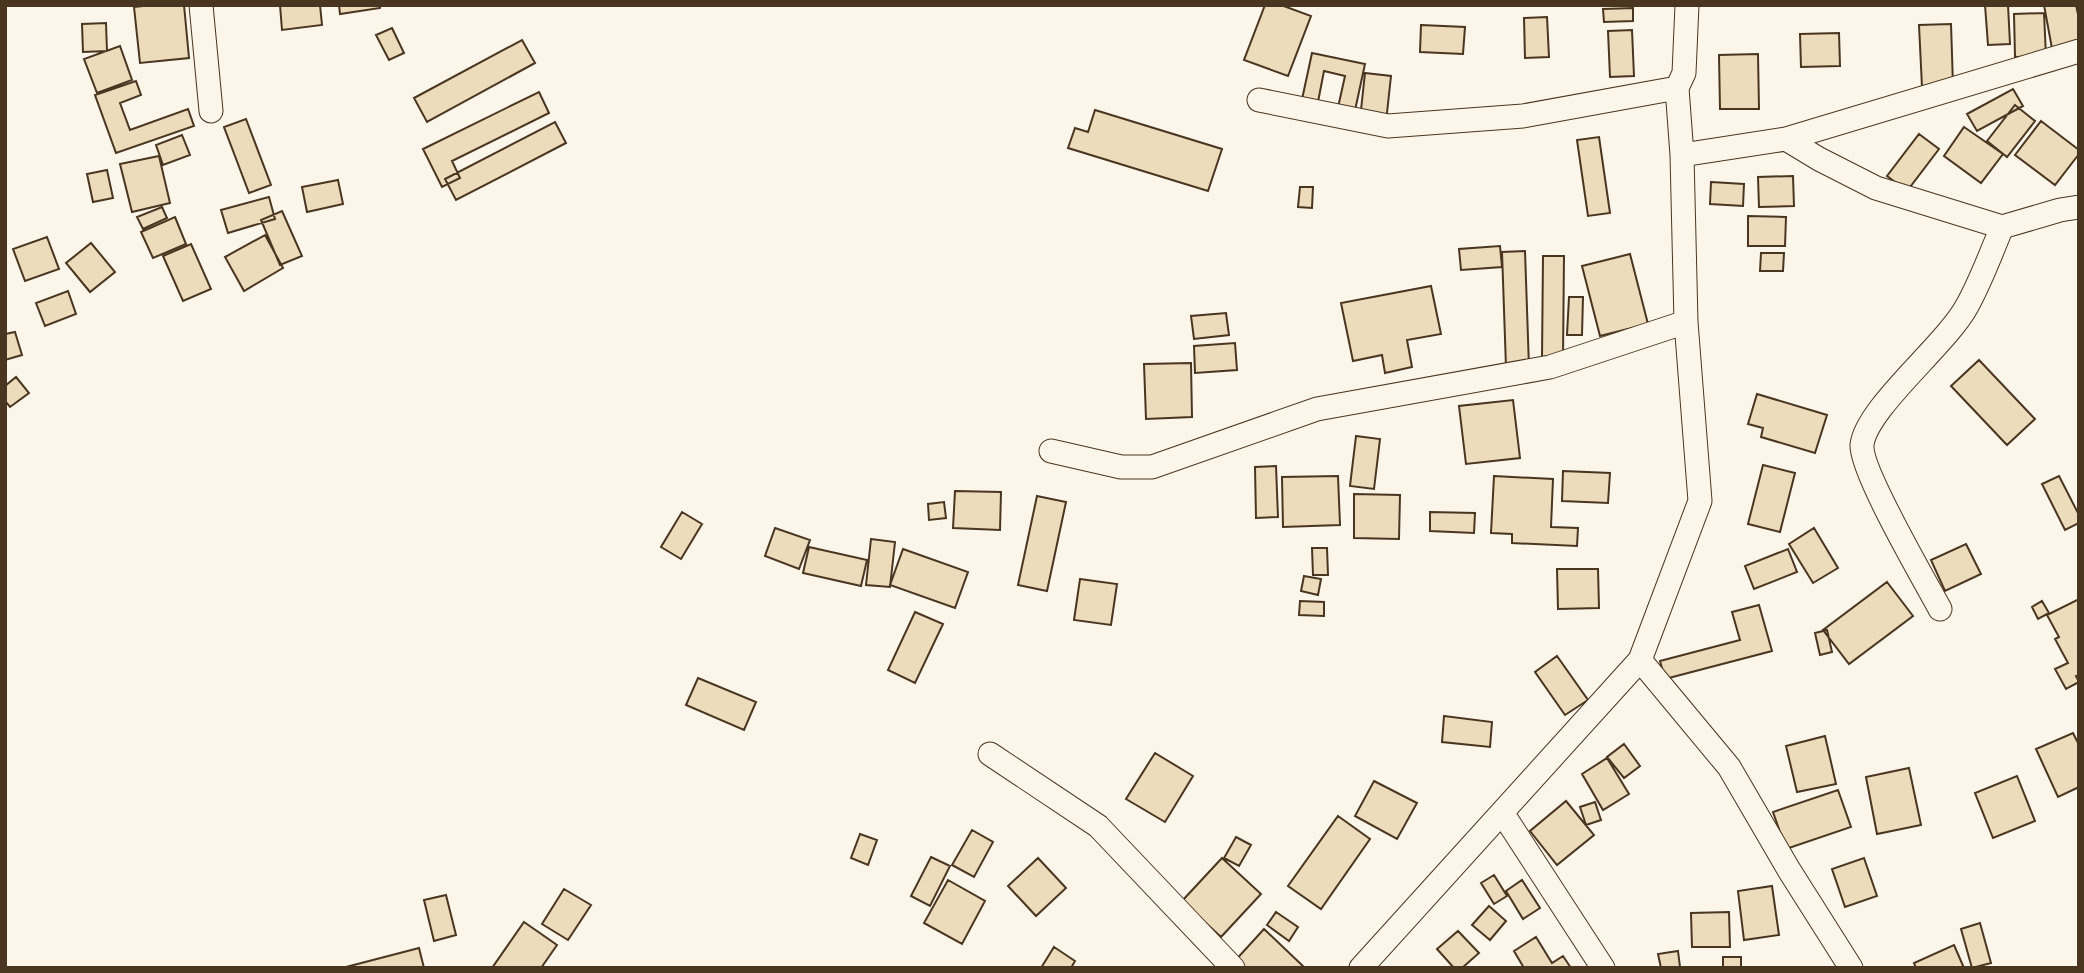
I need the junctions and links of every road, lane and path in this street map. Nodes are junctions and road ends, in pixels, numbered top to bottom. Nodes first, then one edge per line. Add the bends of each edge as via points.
1 (201, 5) edge
2 (1686, 5) edge
3 (2079, 51) edge
4 (1677, 88) junction
5 (1259, 100) dead end
6 (211, 111) dead end
7 (1786, 139) junction
8 (1682, 155) junction
9 (2079, 207) edge
10 (2002, 227) junction
11 (1686, 322) junction
12 (1051, 450) dead end
13 (1940, 609) dead end
14 (1640, 660) junction
15 (990, 754) dead end
16 (1503, 814) junction
17 (1233, 968) edge
18 (1361, 968) edge
19 (1603, 968) edge
20 (1851, 968) edge

1 - 6 street
2 - 4 street via 1684,72
3 - 7 street
4 - 5 street via 1523,116 1388,126
4 - 8 street
7 - 8 street
7 - 10 street via 1876,188
8 - 11 street
9 - 10 street
10 - 13 street via 1967,306 1870,422 1862,447 1871,480
11 - 12 street via 1550,368 1317,409 1152,467 1121,467
11 - 14 street via 1700,501
14 - 16 street
14 - 20 street via 1729,767
15 - 17 street via 1098,826
16 - 18 street
16 - 19 street

